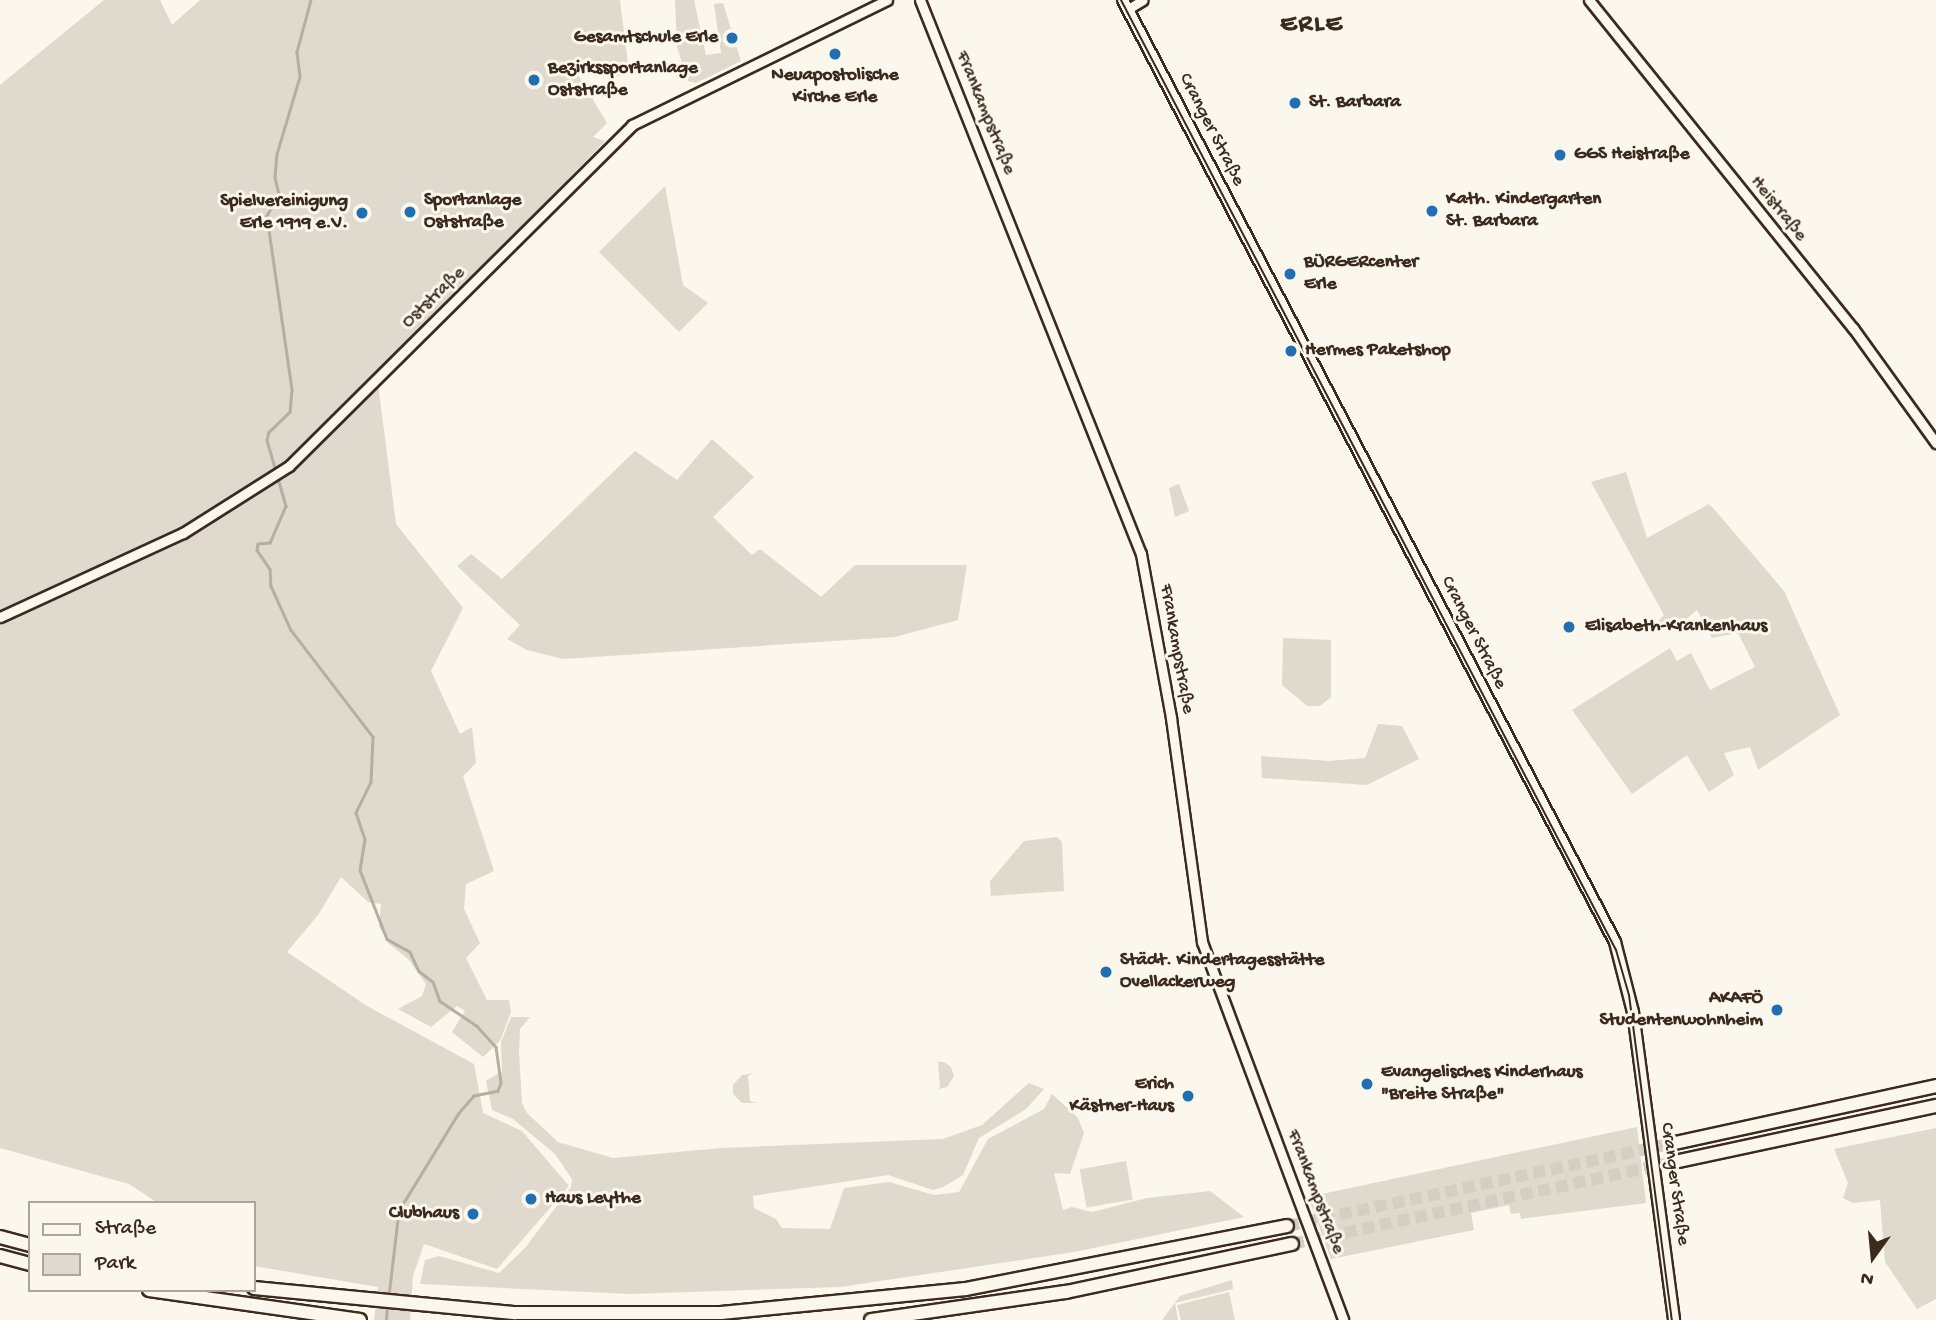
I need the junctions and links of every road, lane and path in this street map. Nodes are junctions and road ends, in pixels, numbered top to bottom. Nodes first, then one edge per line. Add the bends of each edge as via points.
1 (887, 0) edge
2 (920, 0) edge
3 (1143, 0) edge
4 (1589, 0) edge
5 (1126, 5) edge
6 (1936, 443) edge
7 (0, 617) edge
8 (1936, 1086) edge
9 (1936, 1107) edge
10 (1675, 1143) tunnel mouth
11 (1679, 1161) tunnel mouth
12 (1287, 1227) tunnel mouth
13 (0, 1237) edge
14 (28, 1244) edge
15 (1292, 1244) tunnel mouth
16 (0, 1256) edge
17 (28, 1263) edge
18 (256, 1288) edge
19 (163, 1292) edge
20 (360, 1320) edge
21 (871, 1320) edge
22 (1343, 1320) edge
23 (1674, 1320) edge

1 - 7 street, Oststraße via 632,125 289,466 183,533
2 - 22 street, Frankampstraße via 1141,554 1171,718 1202,942
3 - 5 street
4 - 6 street, Heistraße via 1853,328
5 - 23 main road, Cranger Straße via 1615,942 1633,1012
8 - 10 highway
9 - 11 highway
12 - 18 highway via 1036,1278 865,1302 633,1315 421,1307
13 - 14 highway
15 - 21 highway via 1066,1292
16 - 17 highway
19 - 20 highway

